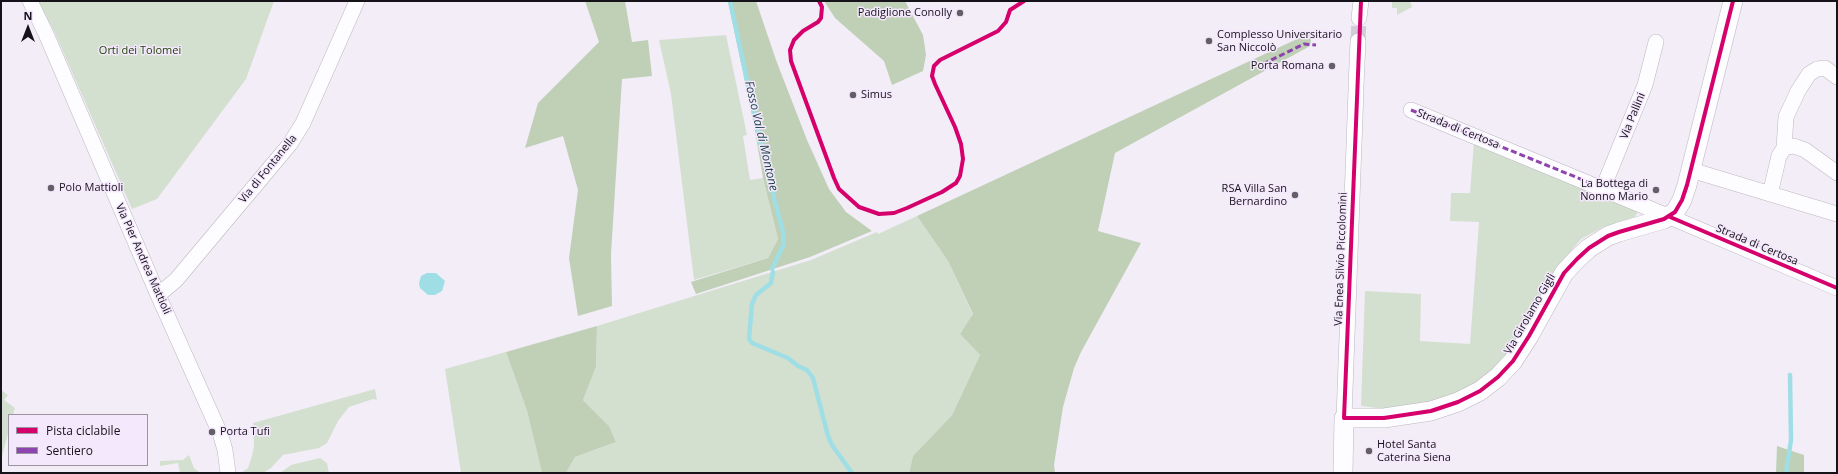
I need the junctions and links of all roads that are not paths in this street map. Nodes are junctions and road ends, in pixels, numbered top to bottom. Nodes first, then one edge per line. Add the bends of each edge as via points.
1 (30, 1) edge
2 (357, 1) edge
3 (1361, 1) edge
4 (1733, 1) edge
5 (1359, 18) tunnel mouth
6 (1358, 41) tunnel mouth
7 (1656, 42) dead end
8 (1837, 77) edge
9 (1411, 110) dead end
10 (1784, 148) junction
11 (1691, 170) junction
12 (1837, 173) edge
13 (1603, 188) junction
14 (1770, 194) junction
15 (1837, 214) edge
16 (1670, 217) junction
17 (1837, 288) edge
18 (158, 295) junction
19 (1344, 418) junction
20 (228, 473) edge
21 (1343, 473) edge

1 - 18 street, Via Pier Andrea Mattioli
2 - 18 street, Via di Fontanella via 303,123 290,144 176,280
3 - 5 street
4 - 11 main road
6 - 19 street, Via Enea Silvio Piccolomini
7 - 13 street, Via Pallini via 1645,85
8 - 10 street via 1828,70 1819,68 1809,74 1803,82 1786,117
9 - 13 street, Strada di Certosa
10 - 12 street via 1794,146 1805,150
10 - 14 street via 1779,156
11 - 14 street
11 - 16 main road via 1678,209
13 - 16 street, Strada di Certosa
14 - 15 street
16 - 17 street, Strada di Certosa
16 - 19 main road, Via Girolamo Gigli via 1613,234 1577,259 1564,273 1513,361 1480,391 1458,402 1431,410 1384,418
18 - 20 street, Via Pier Andrea Mattioli via 219,431
19 - 21 main road, Via Enea Silvio Piccolomini

